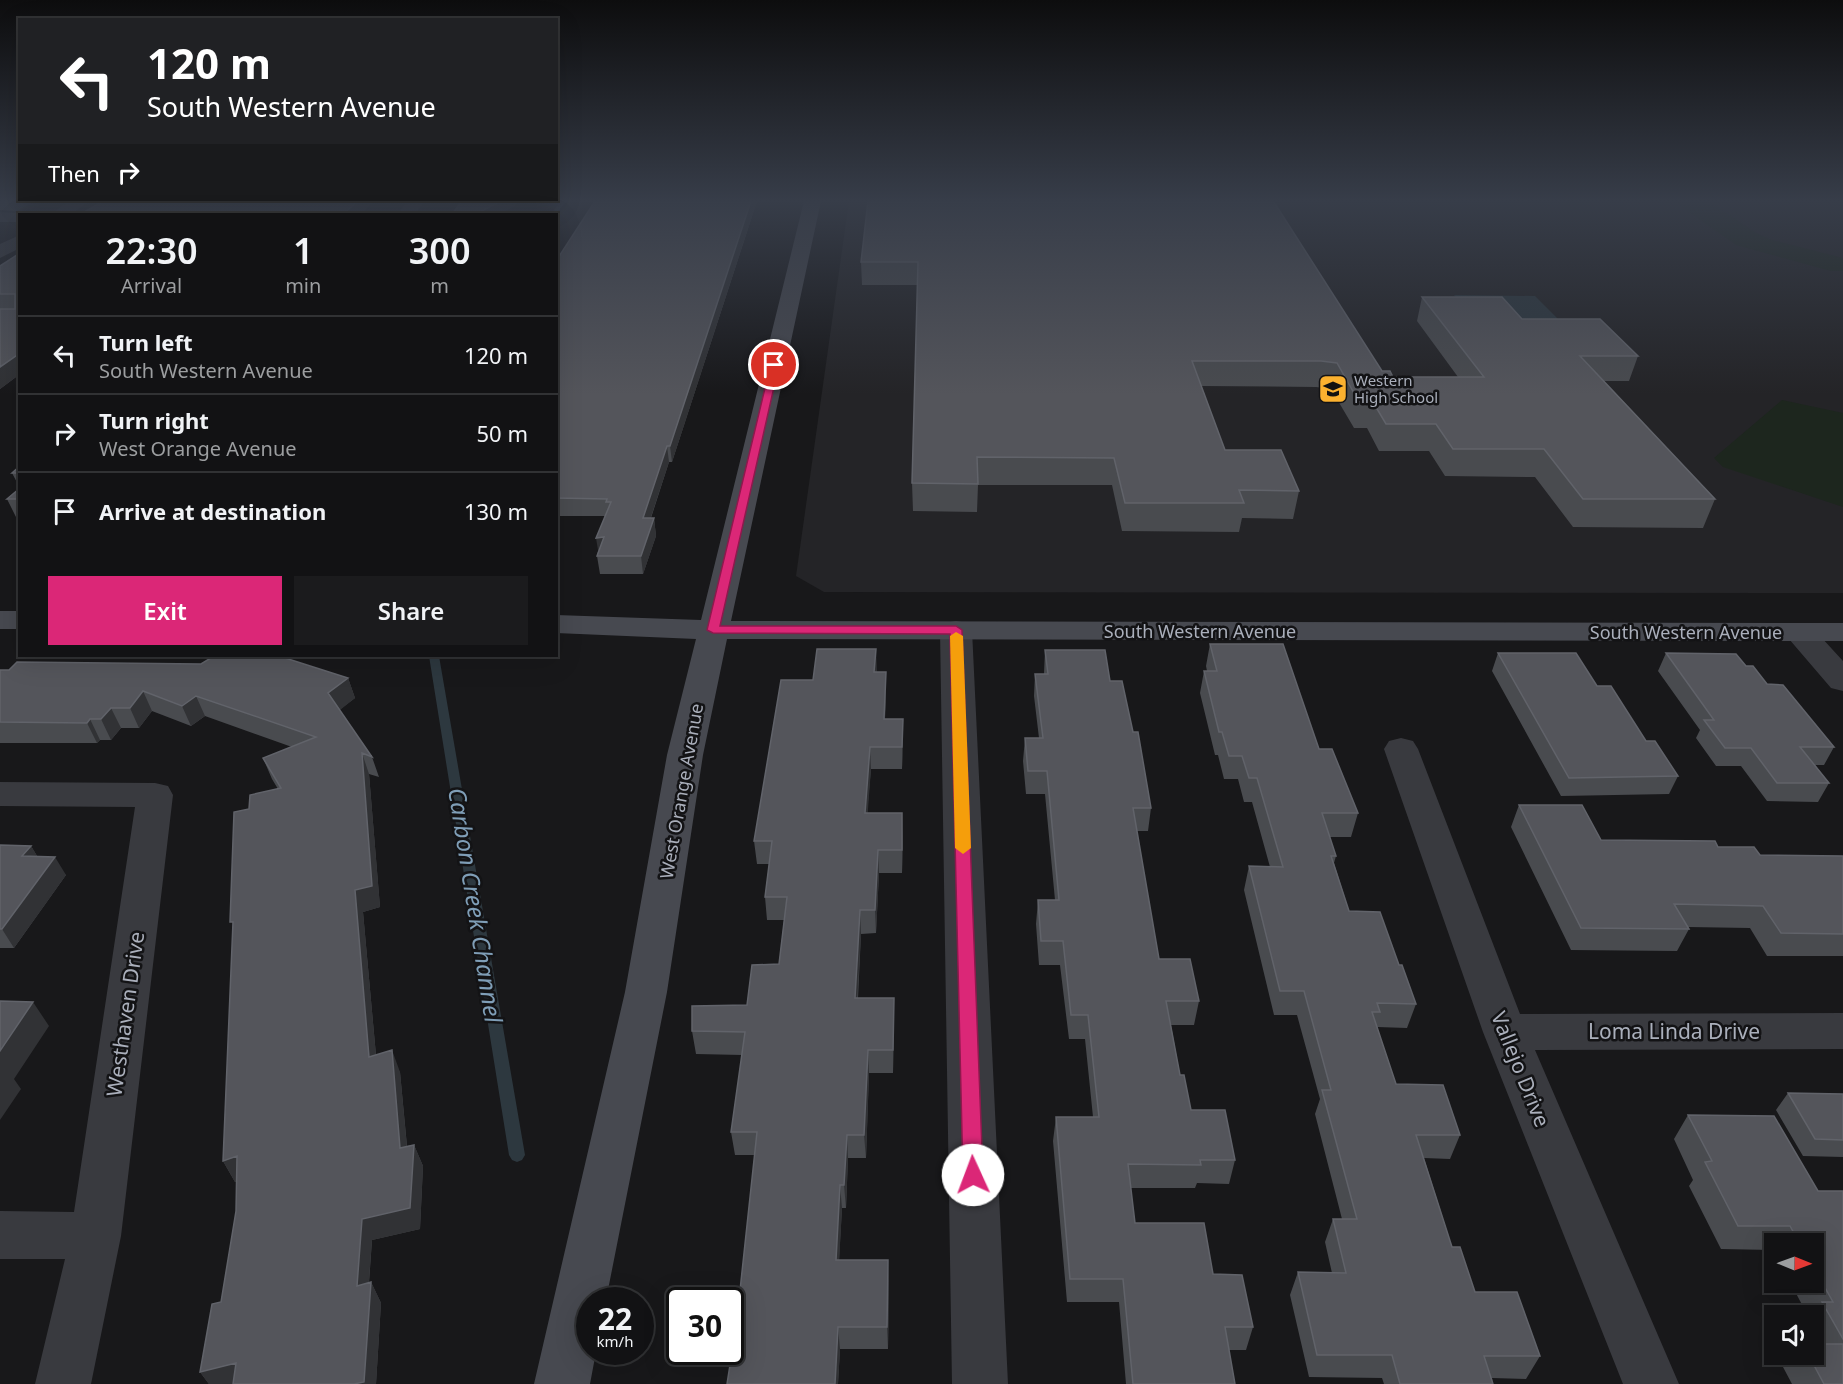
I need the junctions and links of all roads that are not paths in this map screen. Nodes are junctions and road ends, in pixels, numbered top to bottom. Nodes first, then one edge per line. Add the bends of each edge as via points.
1 (797, 266) edge
2 (0, 620) edge
3 (18, 620) edge
4 (558, 624) edge
5 (713, 630) junction
6 (956, 630) junction
7 (1798, 632) junction
8 (1843, 632) edge
9 (1843, 681) edge
10 (1401, 749) dead end
11 (0, 794) edge
12 (1843, 1031) edge
13 (1505, 1032) junction
14 (0, 1235) edge
15 (96, 1236) junction
16 (63, 1384) edge
17 (562, 1384) edge
18 (980, 1384) edge
19 (1651, 1384) edge

1 - 5 street, West Orange Avenue
2 - 3 street
4 - 5 street, South Western Avenue
5 - 6 street, South Western Avenue
5 - 17 street, West Orange Avenue via 685,755 646,992
6 - 7 street, South Western Avenue
6 - 18 street
7 - 8 street, South Western Avenue
7 - 9 street
10 - 13 street, Vallejo Drive
11 - 15 street, Westhaven Drive via 155,795
12 - 13 street, Loma Linda Drive
13 - 19 street, Vallejo Drive
14 - 15 street
15 - 16 street, Westhaven Drive

